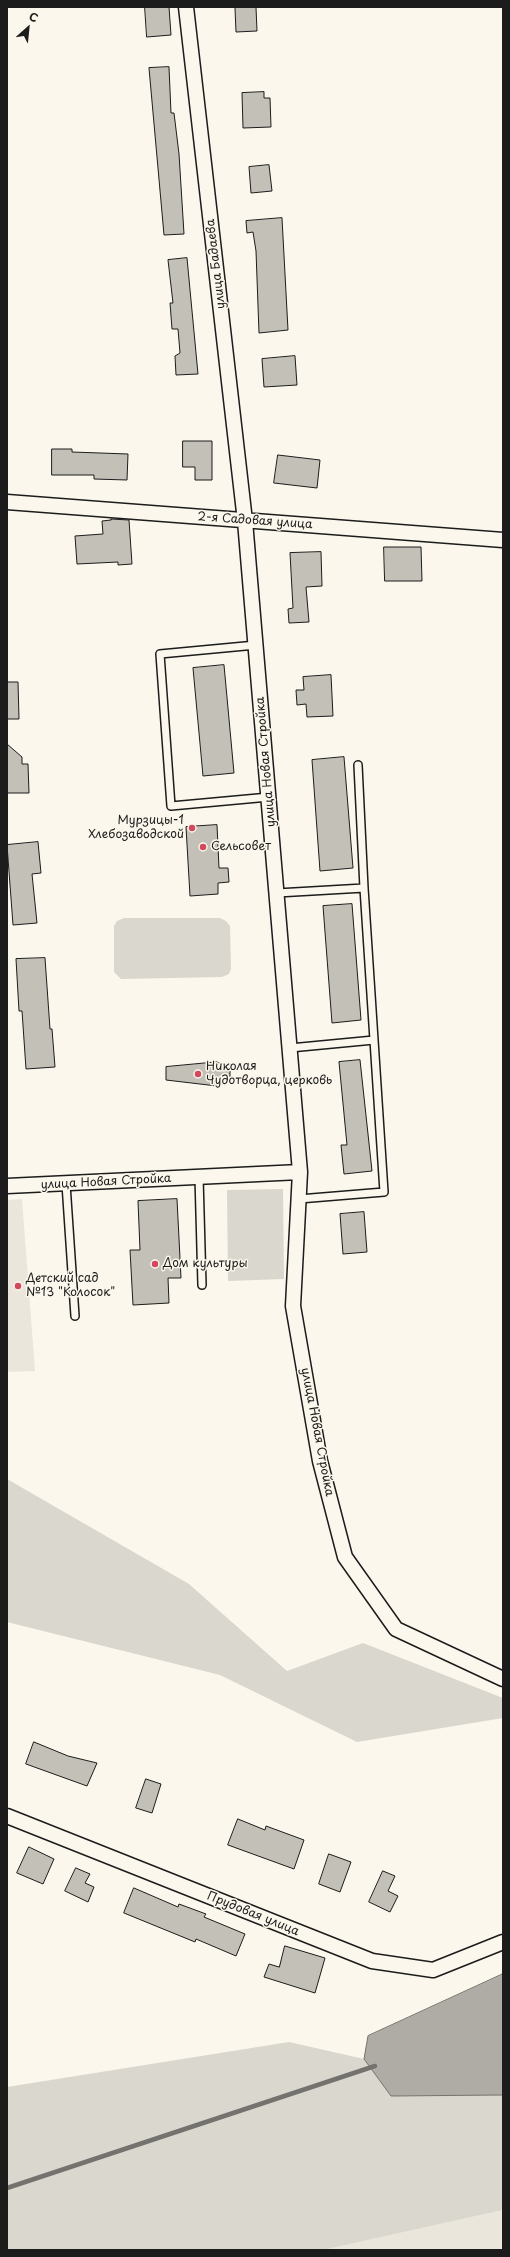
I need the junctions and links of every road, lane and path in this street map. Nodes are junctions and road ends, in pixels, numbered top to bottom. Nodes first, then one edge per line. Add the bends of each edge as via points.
1 (186, 7) edge
2 (7, 502) edge
3 (245, 520) junction
4 (503, 540) edge
5 (256, 645) junction
6 (358, 765) dead end
7 (268, 797) junction
8 (364, 888) junction
9 (277, 893) junction
10 (374, 1040) junction
11 (290, 1048) junction
12 (300, 1172) junction
13 (199, 1177) junction
14 (66, 1184) junction
15 (7, 1186) edge
16 (299, 1199) junction
17 (202, 1285) dead end
18 (75, 1316) dead end
19 (503, 1679) edge
20 (7, 1816) edge
21 (503, 1942) edge

1 - 3 street, улица Бадаева
2 - 3 street, 2-я Садовая улица
3 - 4 street, 2-я Садовая улица
3 - 5 street, улица Новая Стройка
5 - 7 street, улица Новая Стройка
5 - 7 lane via 160,654 171,806
6 - 8 lane
7 - 9 street, улица Новая Стройка
8 - 9 lane
8 - 10 lane
9 - 11 street, улица Новая Стройка
10 - 11 lane
10 - 16 lane via 384,1192
11 - 12 street, улица Новая Стройка
12 - 13 street, улица Новая Стройка
12 - 16 street, улица Новая Стройка
13 - 14 street, улица Новая Стройка
13 - 17 lane
14 - 15 street, улица Новая Стройка
14 - 18 lane
16 - 19 street, улица Новая Стройка via 293,1306 320,1461 345,1557 396,1629
20 - 21 street, Прудовая улица via 372,1961 433,1970

